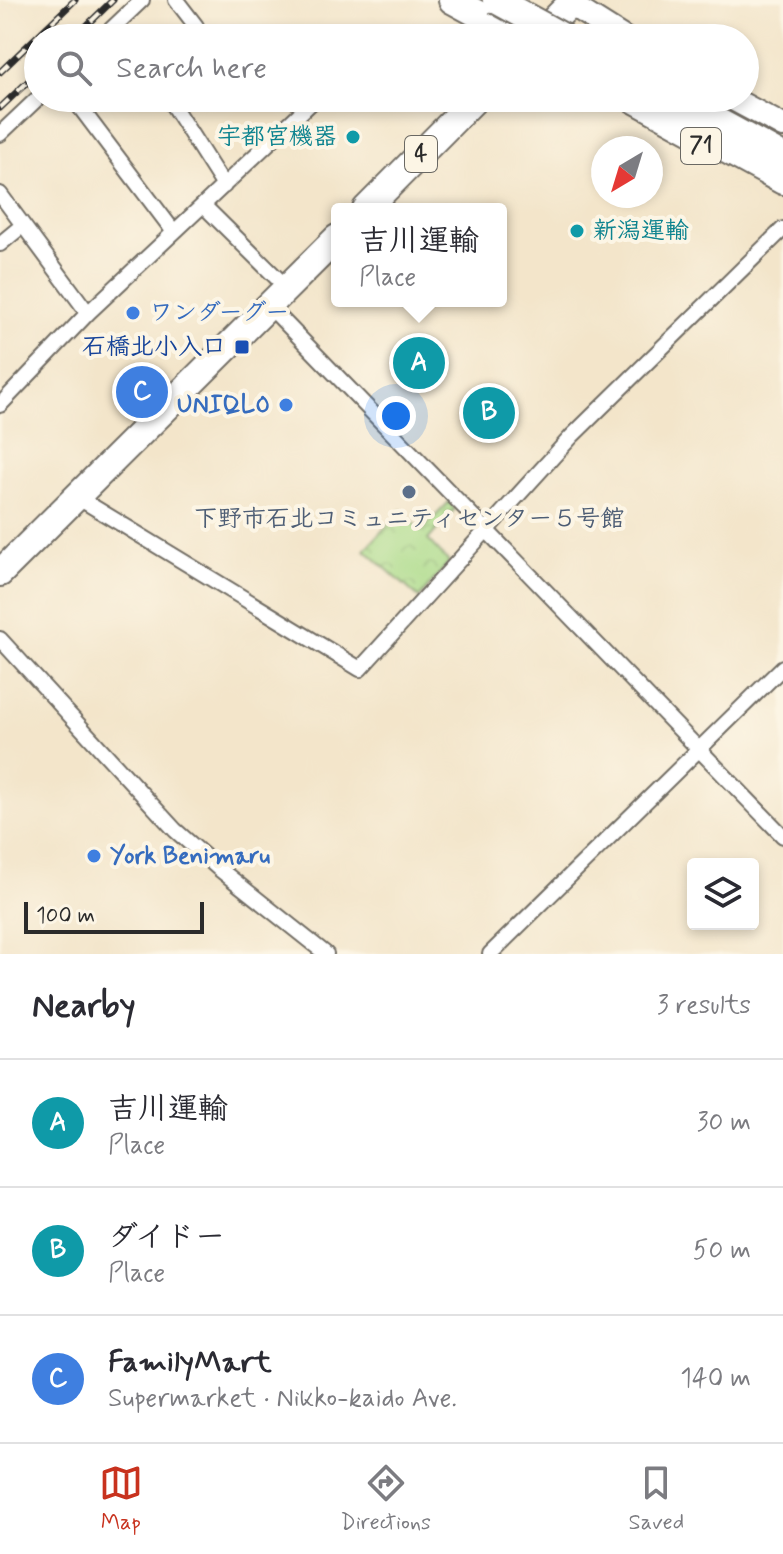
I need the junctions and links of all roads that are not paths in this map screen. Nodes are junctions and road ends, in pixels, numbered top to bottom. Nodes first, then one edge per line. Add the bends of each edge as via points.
1 (142, 0) edge
2 (176, 0) edge
3 (452, 0) edge
4 (496, 0) edge
5 (569, 1) edge
6 (121, 24) edge
7 (194, 24) edge
8 (496, 24) edge
9 (540, 24) edge
10 (548, 24) edge
11 (603, 24) edge
12 (24, 111) edge
13 (84, 112) edge
14 (177, 112) edge
15 (302, 112) edge
16 (462, 112) edge
17 (644, 112) edge
18 (657, 112) edge
19 (701, 112) edge
20 (757, 112) edge
21 (783, 126) edge
22 (0, 134) edge
23 (783, 157) edge
24 (783, 181) edge
25 (224, 186) junction
26 (0, 194) edge
27 (783, 195) edge
28 (372, 203) edge
29 (203, 205) junction
30 (23, 225) junction
31 (783, 229) edge
32 (174, 232) junction
33 (0, 244) edge
34 (331, 244) edge
35 (278, 297) junction
36 (88, 313) junction
37 (0, 405) edge
38 (77, 497) junction
39 (486, 529) junction
40 (0, 573) edge
41 (0, 639) edge
42 (783, 667) edge
43 (700, 749) junction
44 (783, 836) edge
45 (326, 954) edge
46 (490, 954) edge

1 - 6 street
2 - 7 street
3 - 8 highway
4 - 9 highway, bridge
5 - 10 highway
5 - 11 main road
12 - 22 street
13 - 32 street
14 - 25 street
15 - 25 street
16 - 28 highway, 4
17 - 27 main road, 71
18 - 24 highway
19 - 23 highway
20 - 21 main road, 71
25 - 29 street
26 - 30 street
29 - 32 street
29 - 35 street
30 - 33 street
30 - 36 street
31 - 39 street via 572,436
32 - 36 street
34 - 35 highway
35 - 38 highway
35 - 39 street
36 - 37 street
38 - 39 street via 360,669
38 - 40 highway
39 - 43 street
41 - 45 street via 175,830
42 - 43 street
43 - 44 street
43 - 46 street

